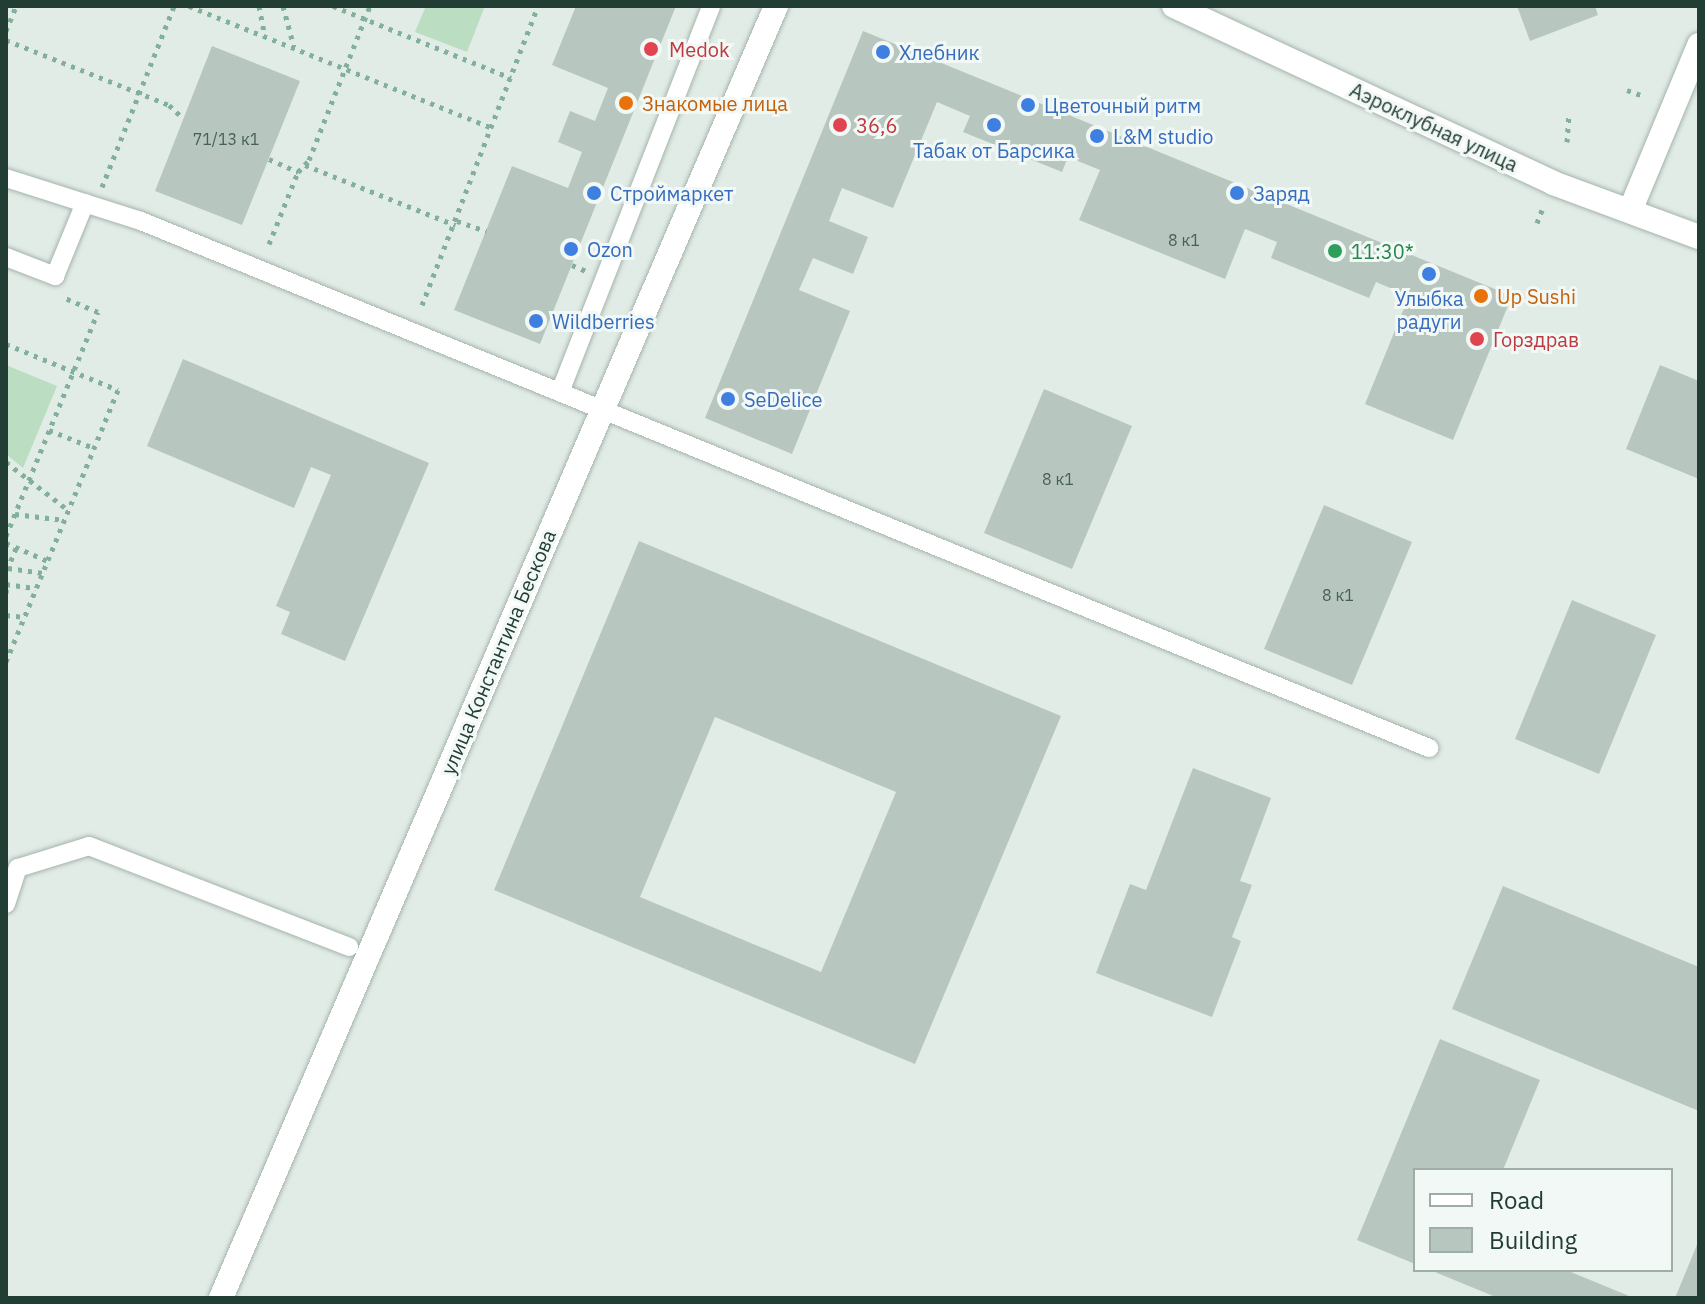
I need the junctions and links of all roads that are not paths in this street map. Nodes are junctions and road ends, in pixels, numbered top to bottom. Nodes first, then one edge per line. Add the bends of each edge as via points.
1 (711, 6) edge
2 (776, 6) edge
3 (1174, 6) edge
4 (1699, 45) edge
5 (6, 178) edge
6 (85, 203) junction
7 (1630, 211) junction
8 (1699, 237) edge
9 (6, 257) edge
10 (560, 392) junction
11 (603, 411) junction
12 (1429, 748) dead end
13 (6, 904) edge
14 (349, 947) dead end
15 (221, 1298) edge

1 - 10 lane
2 - 11 street, улица Константина Бескова
3 - 7 street, Аэроклубная улица via 1553,183
4 - 7 street
5 - 6 lane
6 - 9 lane via 55,276
6 - 10 lane
7 - 8 street, Аэроклубная улица
10 - 11 lane
11 - 12 lane
11 - 15 street, улица Константина Бескова
13 - 14 lane via 18,868 89,846

